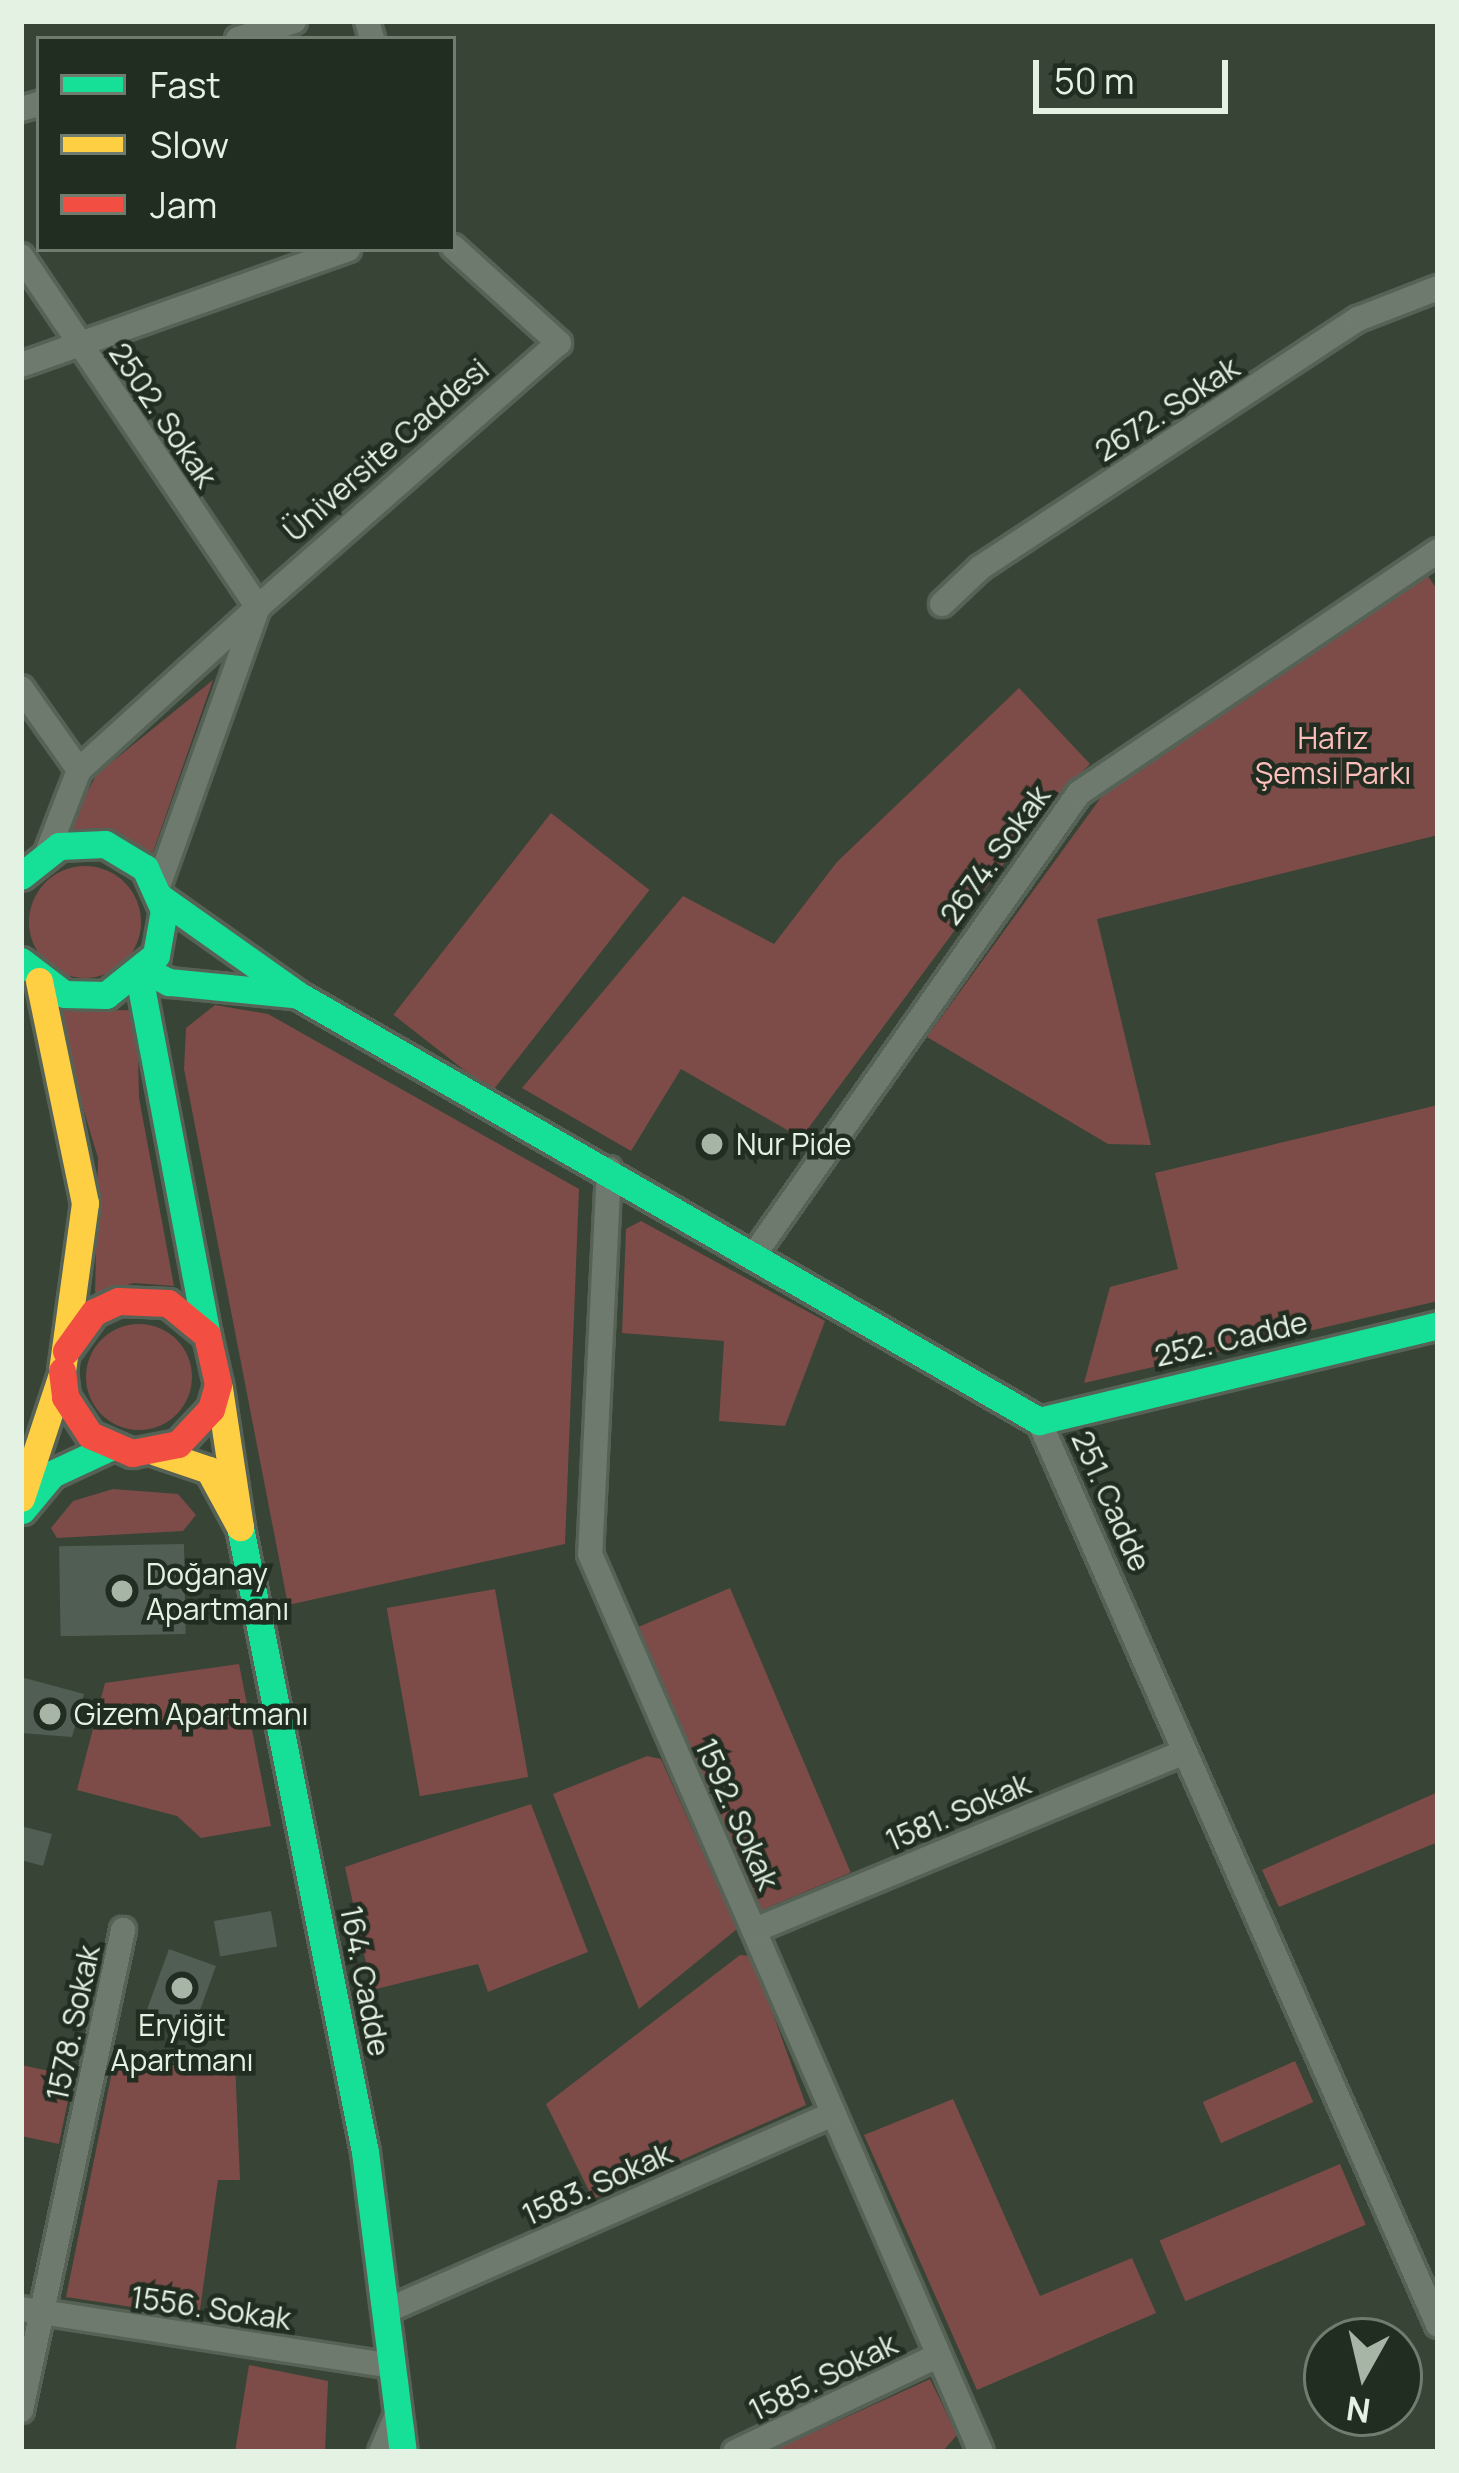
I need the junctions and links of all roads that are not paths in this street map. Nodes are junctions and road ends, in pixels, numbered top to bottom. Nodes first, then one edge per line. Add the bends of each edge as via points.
1 (294, 21) edge
2 (247, 36) edge
3 (456, 251) edge
4 (341, 252) edge
5 (21, 256) edge
6 (1438, 288) edge
7 (80, 346) junction
8 (21, 365) edge
9 (1438, 550) edge
10 (942, 604) dead end
11 (258, 607) junction
12 (21, 688) edge
13 (79, 770) junction
14 (31, 864) edge
15 (159, 893) junction
16 (27, 971) edge
17 (142, 973) junction
18 (298, 995) junction
19 (609, 1169) junction
20 (756, 1252) junction
21 (1438, 1325) edge
22 (207, 1335) junction
23 (64, 1362) junction
24 (218, 1384) junction
25 (1040, 1421) junction
26 (110, 1448) junction
27 (156, 1452) junction
28 (21, 1498) edge
29 (21, 1511) edge
30 (240, 1527) junction
31 (1185, 1752) junction
32 (123, 1930) dead end
33 (755, 1930) junction
34 (833, 2114) junction
35 (32, 2311) edge
36 (386, 2311) junction
37 (1438, 2325) edge
38 (937, 2356) junction
39 (392, 2366) junction
40 (21, 2410) edge
41 (398, 2413) junction
42 (381, 2452) edge
43 (403, 2452) edge
44 (735, 2452) edge
45 (981, 2452) edge

1 - 2 street
3 - 11 street, Üniversite Caddesi via 559,344
4 - 7 street
5 - 7 street, 2502. Sokak
6 - 10 street, 2672. Sokak via 1358,319 980,568
7 - 8 street
7 - 11 street, 2502. Sokak
9 - 20 street, 2674. Sokak via 1079,793
11 - 13 street, Üniversite Caddesi
11 - 15 street, Üniversite Caddesi
12 - 13 street
13 - 14 street, Üniversite Caddesi
14 - 15 main road, 251. Cadde via 105,844
15 - 17 main road via 164,932
15 - 18 main road, 251. Cadde
16 - 17 main road via 85,998
16 - 23 main road via 85,1203
17 - 18 main road, 251. Cadde
17 - 22 main road
18 - 19 main road, 251. Cadde
19 - 20 main road, 251. Cadde
19 - 33 street, 1592. Sokak via 590,1554
20 - 25 main road, 251. Cadde
21 - 25 main road, 252. Cadde
22 - 23 main road via 190,1316 143,1298 94,1312
22 - 24 main road
23 - 26 main road via 74,1418
23 - 28 main road
24 - 27 main road via 196,1430
24 - 30 main road, 164. Cadde
25 - 31 street, 251. Cadde
26 - 27 main road
26 - 29 main road via 52,1474
27 - 30 main road, 164. Cadde via 209,1470
30 - 36 main road, 164. Cadde via 362,2132
31 - 33 street, 1581. Sokak
31 - 37 street, 251. Cadde
32 - 35 street, 1578. Sokak
33 - 34 street, 1592. Sokak
34 - 36 street, 1583. Sokak
34 - 38 street, 1592. Sokak
35 - 39 street, 1556. Sokak
35 - 40 street, 1578. Sokak
36 - 39 main road, 164. Cadde
38 - 44 street, 1585. Sokak
38 - 45 street, 1592. Sokak
39 - 41 main road, 164. Cadde
41 - 42 street
41 - 43 main road, 164. Cadde

